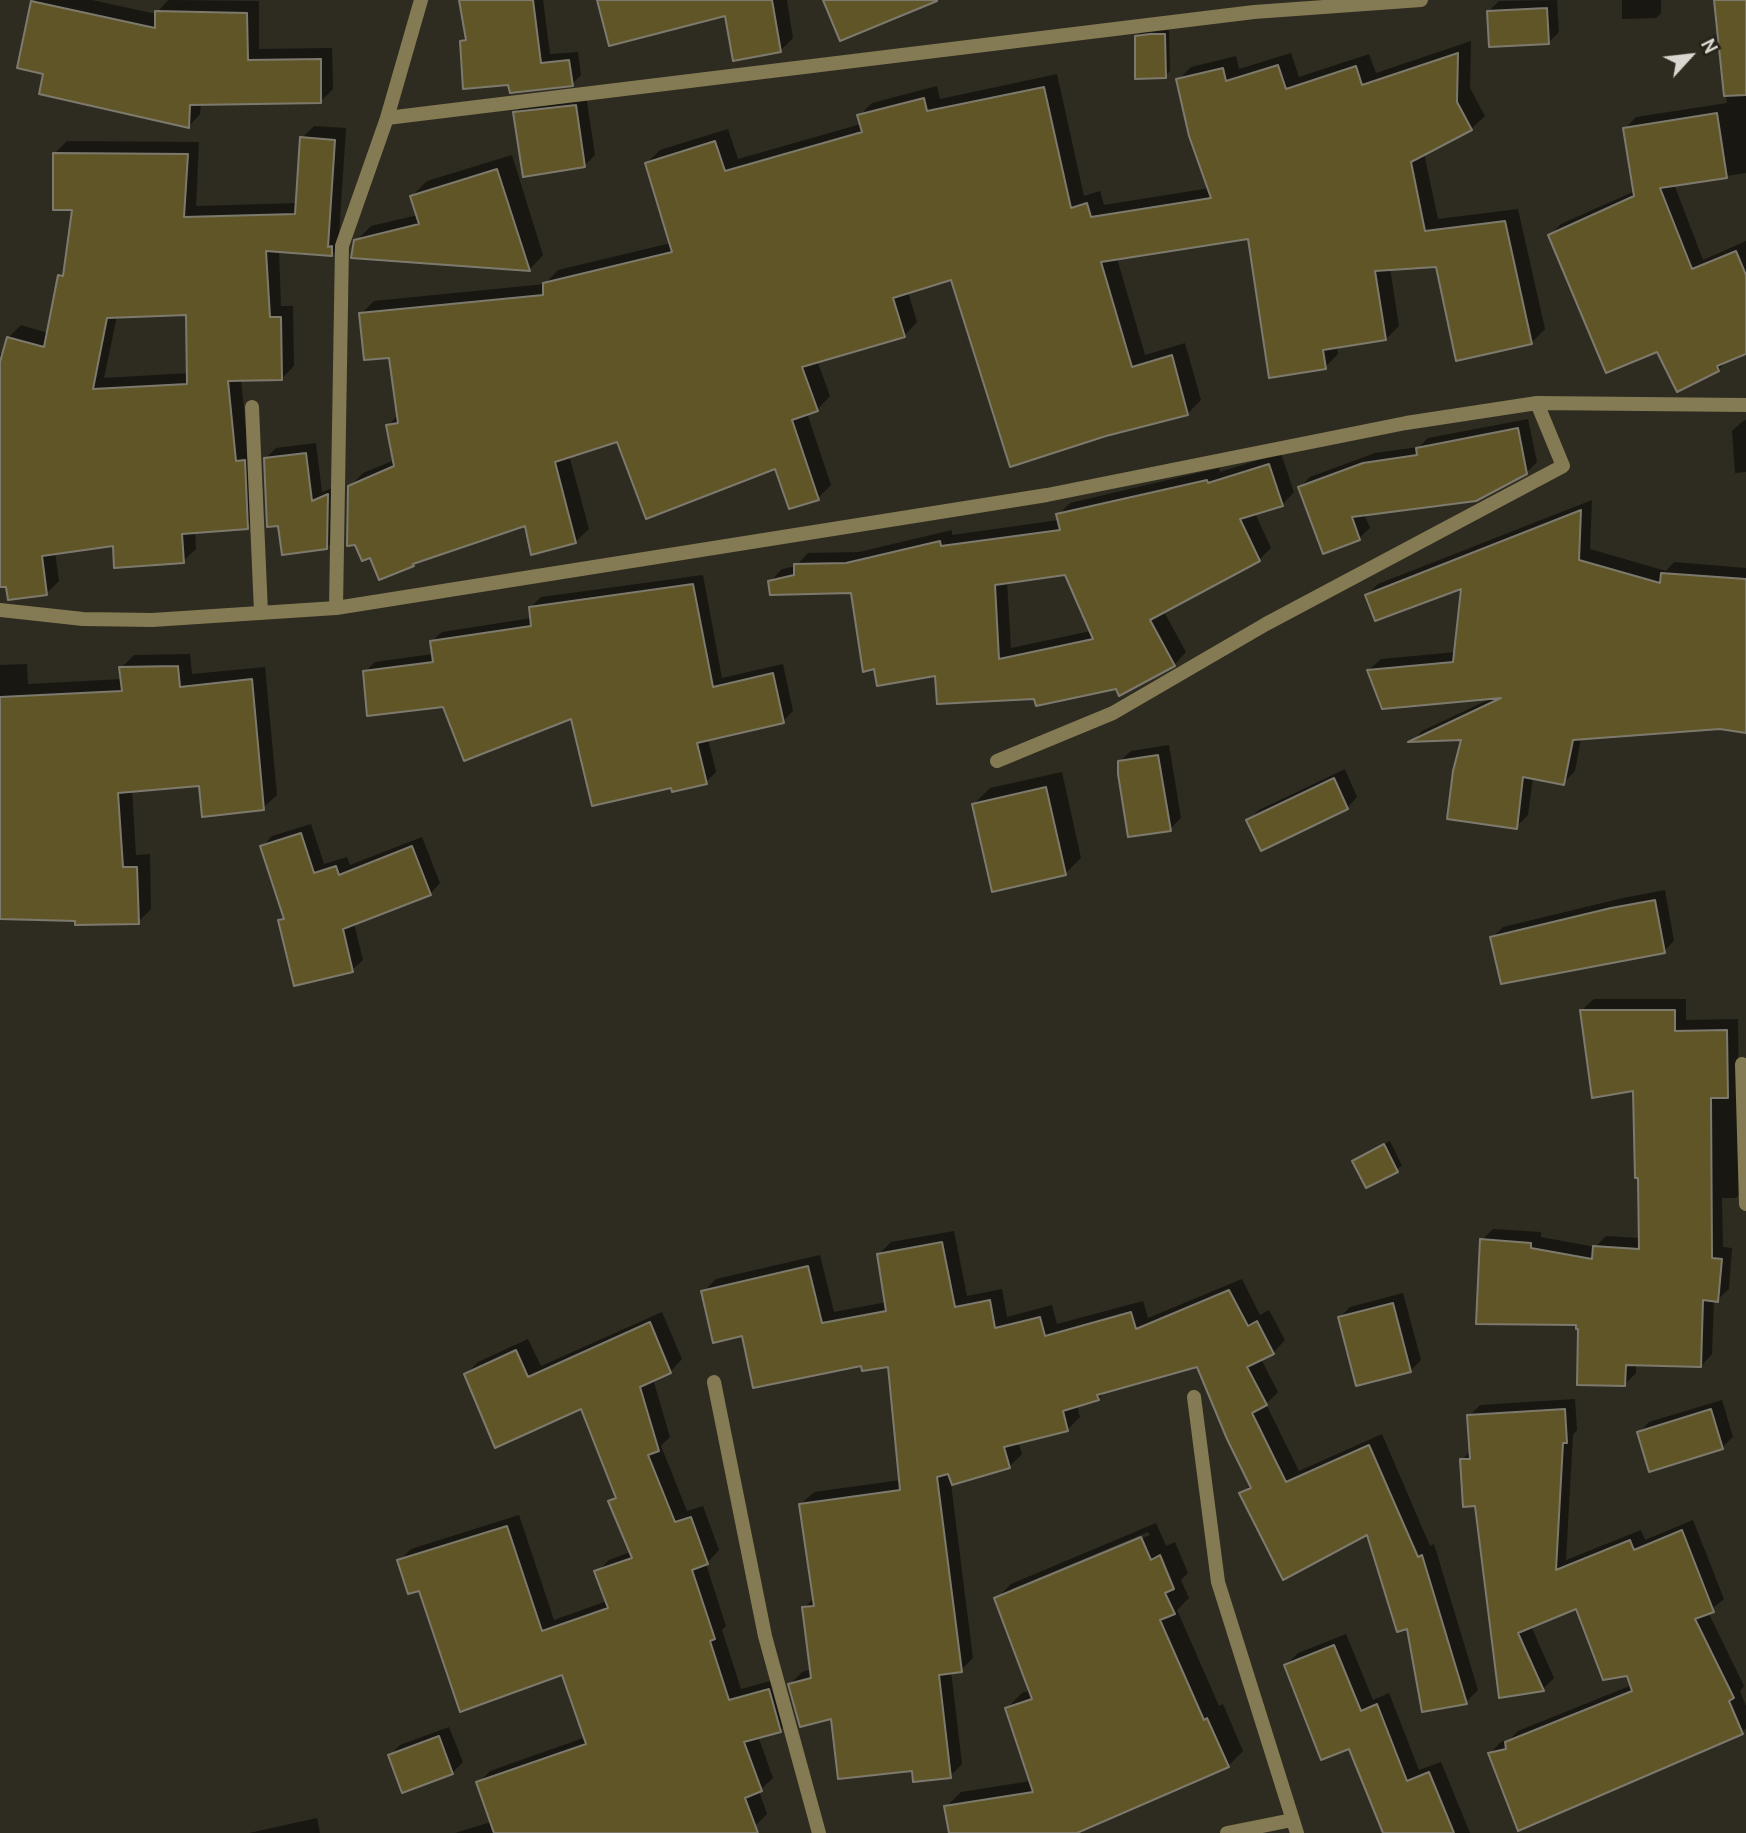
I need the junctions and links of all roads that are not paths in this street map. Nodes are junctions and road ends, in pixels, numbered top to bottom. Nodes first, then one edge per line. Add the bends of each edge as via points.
1 (421, 0) edge
2 (1421, 0) edge
3 (387, 118) junction
4 (1537, 403) junction
5 (1746, 405) edge
6 (252, 407) dead end
7 (337, 608) junction
8 (0, 610) edge
9 (261, 612) junction
10 (997, 761) dead end
11 (1741, 1064) dead end
12 (1746, 1204) edge
13 (714, 1382) dead end
14 (1194, 1397) dead end
15 (1294, 1827) edge
16 (819, 1833) edge
17 (1227, 1833) edge

1 - 3 street
2 - 3 street via 1254,12
3 - 7 street via 342,246
4 - 5 street
4 - 7 street via 1406,423 1047,495
4 - 10 street via 1563,466 1266,624 1113,713
6 - 9 street
7 - 9 street
8 - 9 street via 83,619 152,620
11 - 12 street
13 - 16 street via 765,1636
14 - 15 street via 1218,1582
15 - 17 street

